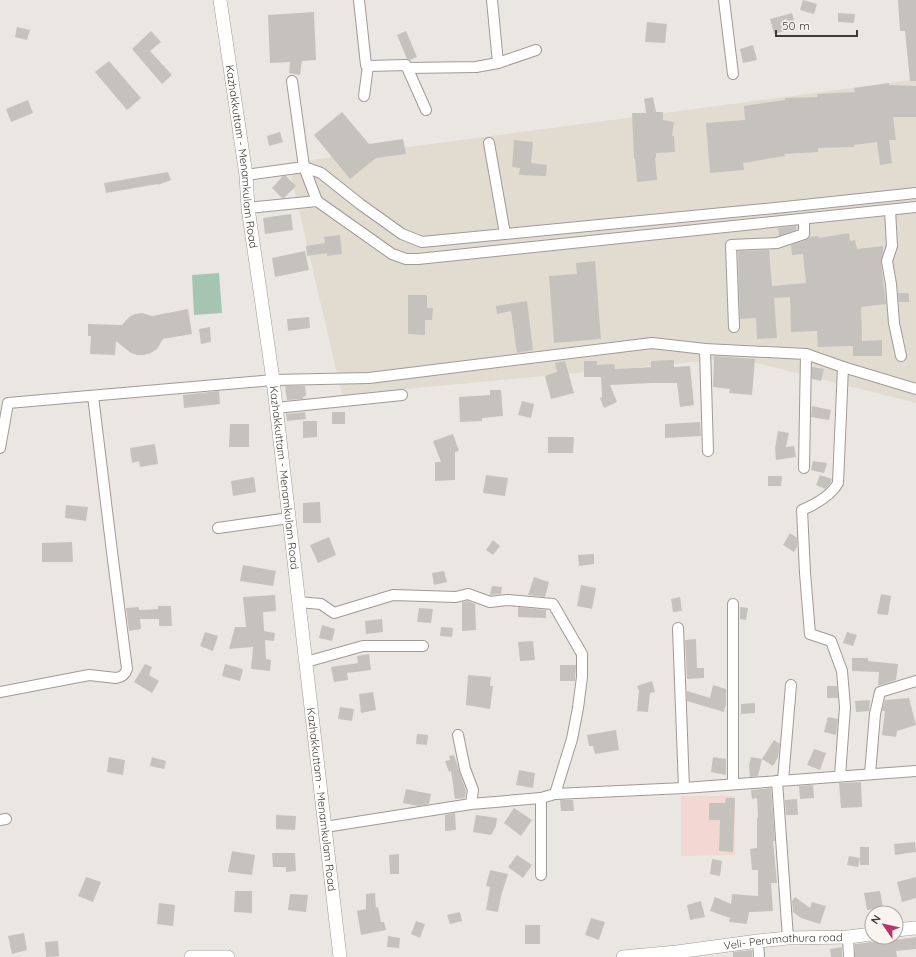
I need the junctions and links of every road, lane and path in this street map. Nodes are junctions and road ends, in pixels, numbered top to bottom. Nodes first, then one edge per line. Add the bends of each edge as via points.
1 (220, 0) edge
2 (358, 0) edge
3 (492, 0) edge
4 (724, 0) edge
5 (536, 50) dead end
6 (498, 63) junction
7 (368, 66) junction
8 (408, 68) junction
9 (733, 74) dead end
10 (292, 81) dead end
11 (364, 96) dead end
12 (426, 110) dead end
13 (489, 143) dead end
14 (304, 167) junction
15 (246, 176) junction
16 (916, 193) edge
17 (317, 201) junction
18 (785, 207) junction
19 (916, 207) edge
20 (248, 208) junction
21 (890, 210) junction
22 (804, 219) junction
23 (786, 221) junction
24 (541, 230) junction
25 (505, 234) junction
26 (544, 247) junction
27 (734, 327) dead end
28 (705, 350) junction
29 (806, 354) junction
30 (901, 356) dead end
31 (843, 367) junction
32 (273, 380) junction
33 (916, 389) edge
34 (402, 395) dead end
35 (93, 396) junction
36 (276, 408) junction
37 (0, 448) edge
38 (708, 451) dead end
39 (804, 468) dead end
40 (289, 518) junction
41 (218, 528) dead end
42 (299, 602) junction
43 (732, 604) dead end
44 (678, 628) dead end
45 (422, 646) dead end
46 (306, 662) junction
47 (916, 681) edge
48 (791, 685) dead end
49 (0, 692) edge
50 (458, 735) dead end
51 (916, 771) edge
52 (870, 774) junction
53 (840, 776) junction
54 (780, 781) junction
55 (733, 784) junction
56 (684, 788) junction
57 (556, 794) junction
58 (542, 798) junction
59 (471, 804) junction
60 (325, 827) junction
61 (541, 875) dead end
62 (916, 928) edge
63 (904, 929) edge
64 (864, 935) edge
65 (848, 937) junction
66 (788, 938) junction
67 (758, 941) junction
68 (640, 956) edge
69 (191, 957) edge
70 (228, 957) edge
71 (340, 957) edge
72 (623, 957) edge
73 (759, 957) edge
74 (849, 957) edge

1 - 15 main road, Kazhakkuttam - Menamkulam Road
2 - 7 street via 365,62
3 - 6 street
4 - 9 street
5 - 6 street
6 - 8 street via 476,67
7 - 8 street via 403,64
7 - 11 street
8 - 12 street
10 - 14 street
13 - 25 street
14 - 15 street
14 - 17 street
14 - 25 street via 321,173 402,234 414,240 422,242
15 - 20 main road, Kazhakkuttam - Menamkulam Road
16 - 18 street
17 - 20 street
17 - 26 street via 392,254 406,259
18 - 23 street
18 - 24 street
19 - 21 street
20 - 32 main road, Kazhakkuttam - Menamkulam Road
21 - 22 street
21 - 30 street via 892,246 887,261 894,323
22 - 23 street
22 - 27 street via 804,234 777,243 731,245
23 - 26 street
24 - 25 street
24 - 26 street
28 - 29 street
28 - 32 street via 652,343 369,378
28 - 38 street
29 - 31 street
29 - 39 street
31 - 33 street
31 - 53 street via 838,483 830,494 802,510 810,634 831,641 842,671 845,707
32 - 35 street
32 - 36 main road, Kazhakkuttam - Menamkulam Road
34 - 36 street
35 - 37 street via 8,402
35 - 49 street via 127,669 125,674 116,678 89,675
36 - 40 main road, Kazhakkuttam - Menamkulam Road
40 - 41 street
40 - 42 main road, Kazhakkuttam - Menamkulam Road
42 - 46 main road, Kazhakkuttam - Menamkulam Road
42 - 57 street via 321,604 334,613 393,595 456,597 468,594 490,602 507,600 553,604 582,654 578,708
43 - 55 street
44 - 56 street
45 - 46 street via 363,646
46 - 60 main road, Kazhakkuttam - Menamkulam Road
47 - 52 street via 880,692 875,714
48 - 54 street
50 - 59 street via 465,769 473,790
51 - 52 street
52 - 53 street
53 - 54 street
54 - 55 street
54 - 66 street
55 - 56 street
56 - 57 street
57 - 58 street
58 - 59 street
58 - 61 street
59 - 60 street
60 - 71 main road, Kazhakkuttam - Menamkulam Road
62 - 63 main road
64 - 65 main road, Veli- Perumathura road
65 - 66 main road, Veli- Perumathura road
65 - 74 street
66 - 67 main road, Veli- Perumathura road
67 - 68 main road, Veli- Perumathura road
67 - 73 street
68 - 72 main road, Veli- Perumathura road
69 - 70 main road

